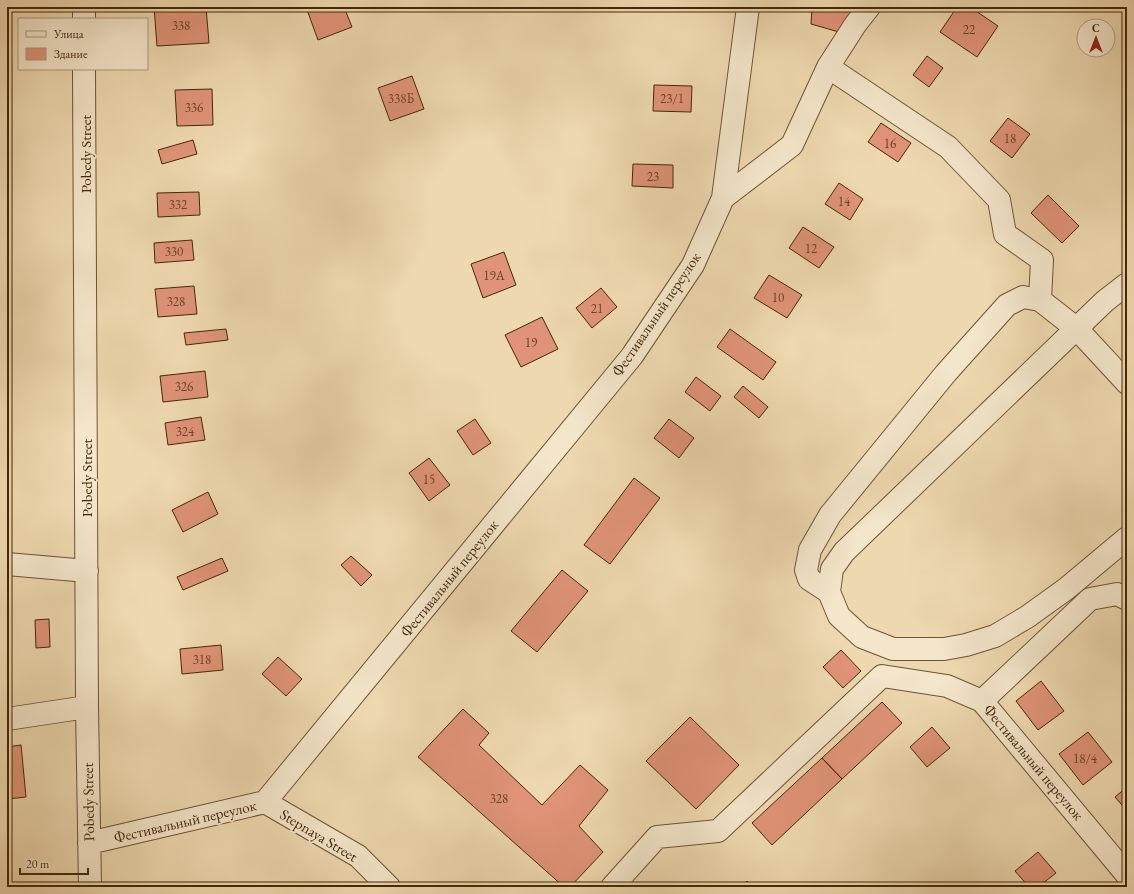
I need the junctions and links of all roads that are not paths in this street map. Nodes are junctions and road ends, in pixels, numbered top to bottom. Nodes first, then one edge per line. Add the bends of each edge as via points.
1 (84, 7) edge
2 (748, 7) edge
3 (869, 7) edge
4 (84, 18) edge
5 (828, 67) junction
6 (84, 70) edge
7 (723, 198) junction
8 (1127, 284) edge
9 (1040, 300) junction
10 (1077, 329) junction
11 (1127, 383) edge
12 (1127, 538) edge
13 (7, 564) edge
14 (86, 571) junction
15 (829, 592) junction
16 (1127, 599) edge
17 (893, 649) junction
18 (882, 676) junction
19 (982, 702) junction
20 (87, 707) junction
21 (7, 719) edge
22 (265, 802) junction
23 (89, 843) junction
24 (1127, 875) edge
25 (90, 887) edge
26 (389, 887) edge
27 (612, 887) edge

1 - 4 street
2 - 7 street, Фестивальный переулок
3 - 5 street, Фестивальный переулок
5 - 7 street, Фестивальный переулок via 792,145
5 - 9 street via 948,146 999,200 1005,234 1042,260
6 - 14 street, Pobedy Street
7 - 22 street, Фестивальный переулок via 693,265 632,356
8 - 10 street via 1105,301
9 - 10 street
9 - 15 street via 1023,297 1007,305 946,373 830,515 810,550 806,570 809,579
10 - 11 street
10 - 15 street via 844,552 832,569
12 - 17 street via 1066,589 995,636 944,649
13 - 14 street
14 - 20 street, Pobedy Street
15 - 17 street via 839,616 862,637
16 - 19 street, Фестивальный переулок via 1117,594 1090,599
17 - 18 street
18 - 19 street via 947,686
18 - 27 street via 718,831 657,837
19 - 24 street, Фестивальный переулок
20 - 21 street
20 - 23 street, Pobedy Street
22 - 23 street, Фестивальный переулок
22 - 26 street, Stepnaya Street via 358,856
23 - 25 street, Pobedy Street

